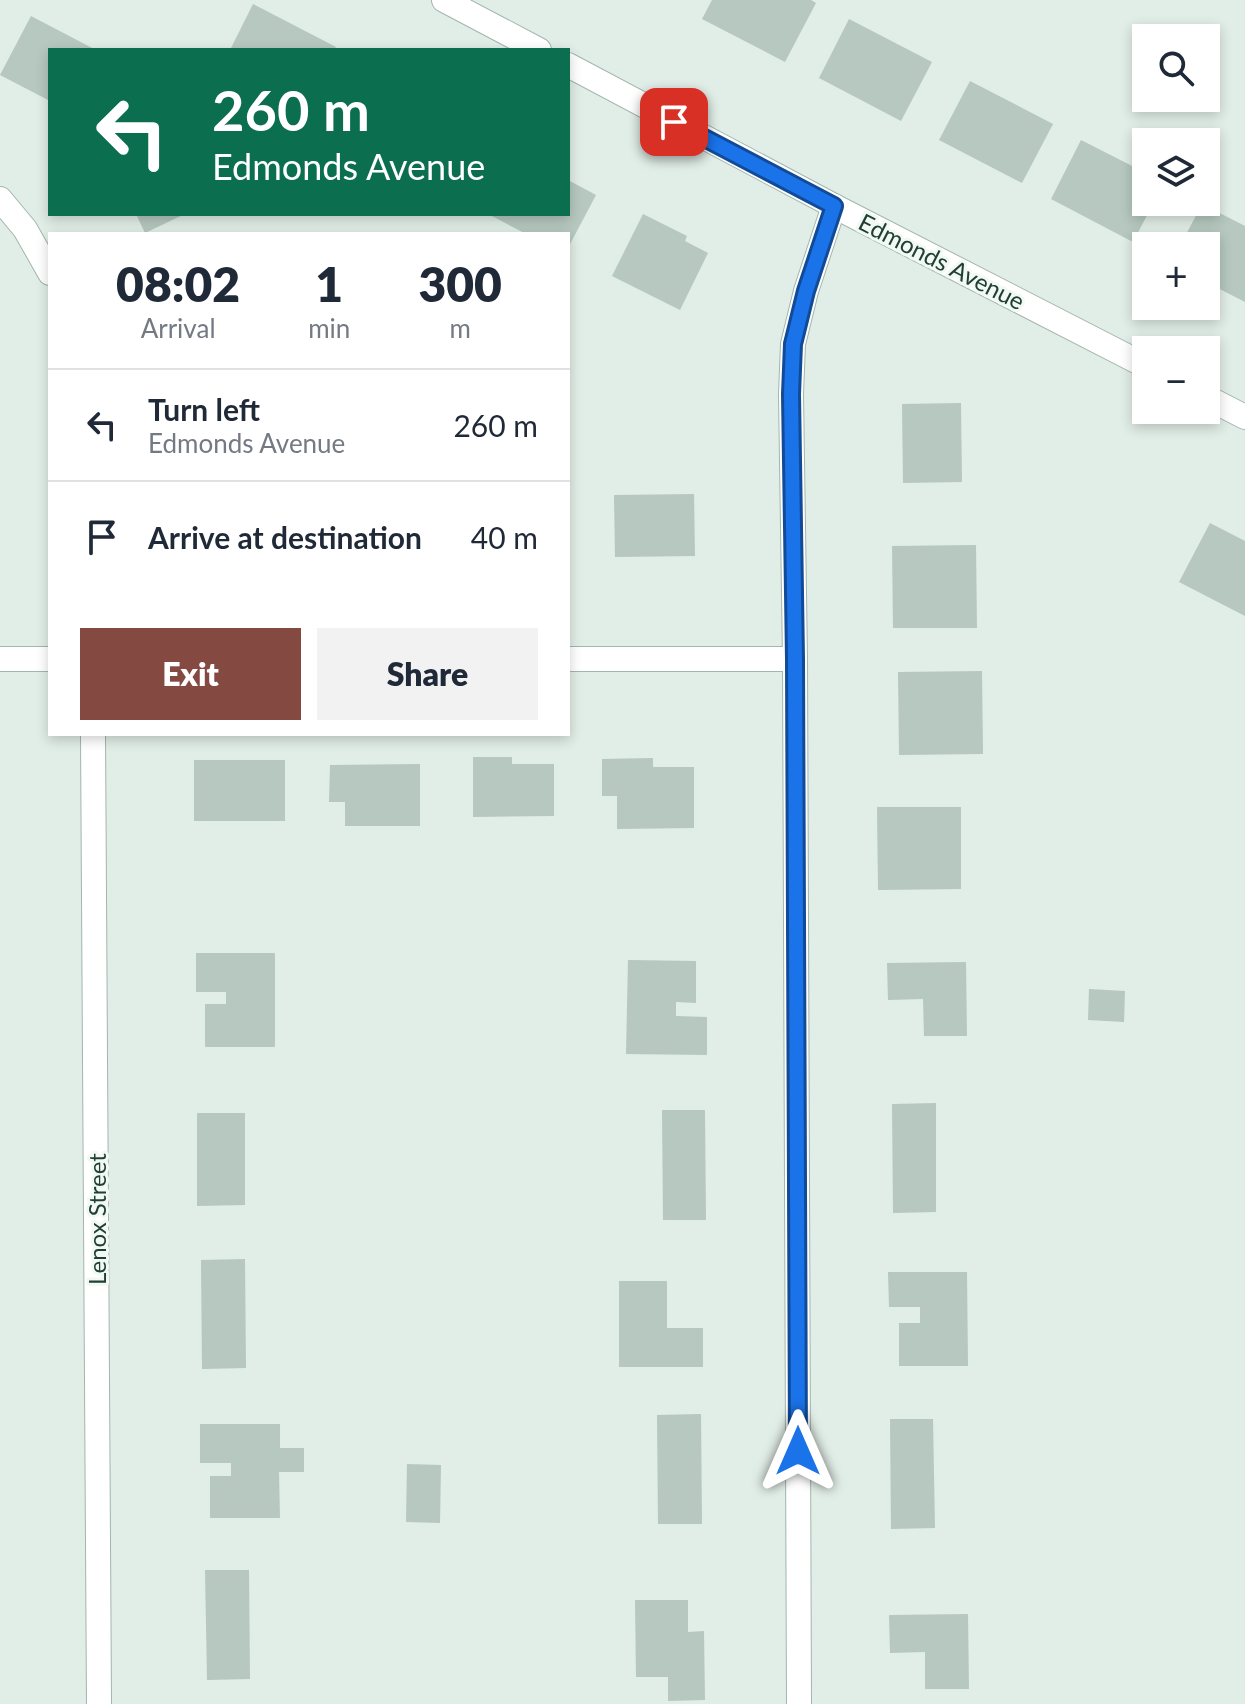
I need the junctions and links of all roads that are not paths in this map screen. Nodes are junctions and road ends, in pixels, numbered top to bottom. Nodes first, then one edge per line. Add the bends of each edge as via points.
1 (444, 0) edge
2 (535, 48) edge
3 (570, 66) edge
4 (0, 199) edge
5 (834, 206) junction
6 (48, 269) edge
7 (1132, 359) edge
8 (1220, 404) edge
9 (1245, 417) edge
10 (0, 659) edge
11 (48, 659) edge
12 (570, 659) edge
13 (795, 659) junction
14 (93, 736) edge
15 (99, 1704) edge
16 (799, 1704) edge

1 - 2 street
3 - 5 street, Edmonds Avenue
4 - 6 street
5 - 7 street, Edmonds Avenue
5 - 13 street via 793,344
8 - 9 street
10 - 11 street
12 - 13 street
13 - 16 street
14 - 15 street, Lenox Street

